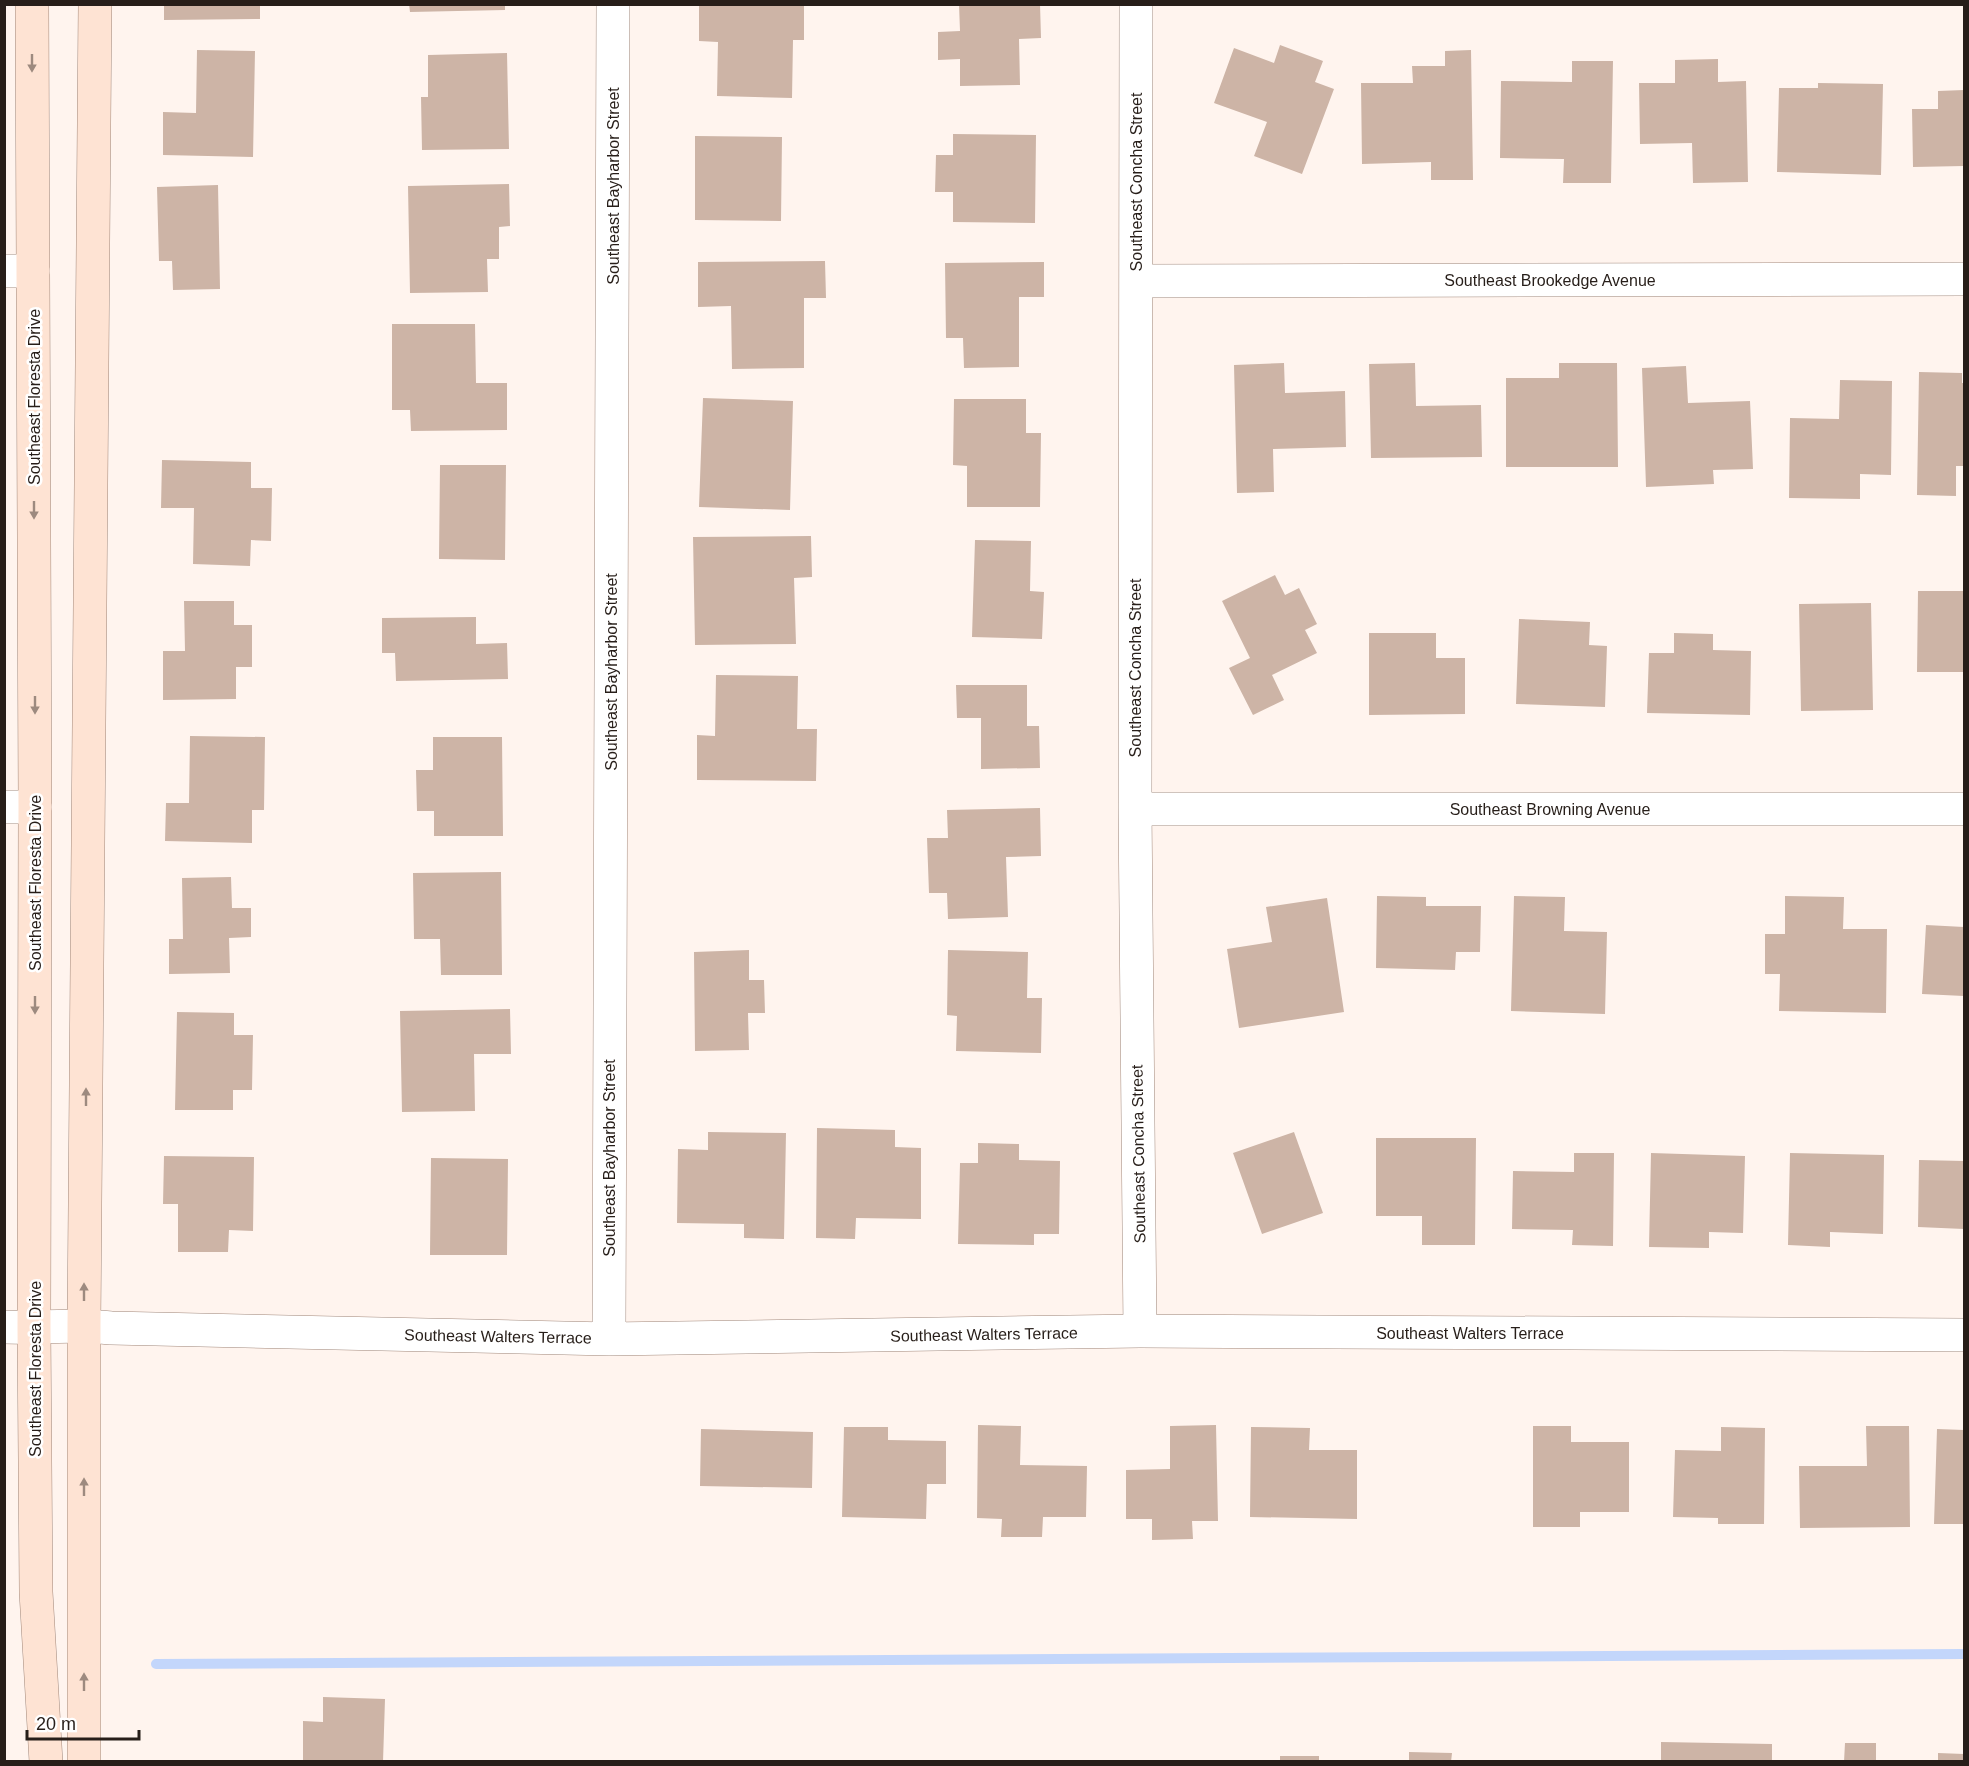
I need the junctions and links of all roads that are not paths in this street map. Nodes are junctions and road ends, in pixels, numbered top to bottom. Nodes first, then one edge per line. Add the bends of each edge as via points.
1 (32, 4) edge
2 (95, 4) edge
3 (614, 4) edge
4 (1136, 4) edge
5 (19, 271) edge
6 (1965, 279) edge
7 (1136, 281) junction
8 (20, 807) edge
9 (1135, 809) junction
10 (1965, 809) edge
11 (84, 1324) junction
12 (19, 1328) edge
13 (1140, 1331) junction
14 (1965, 1335) edge
15 (609, 1339) junction
16 (46, 1761) edge
17 (84, 1761) edge

1 -> 5 street, Southeast Floresta Drive
11 -> 2 street
3 - 15 street, Southeast Bayharbor Street
4 - 7 street, Southeast Concha Street
5 -> 8 street, Southeast Floresta Drive
6 - 7 street, Southeast Brookedge Avenue
7 - 9 street, Southeast Concha Street
8 -> 12 street, Southeast Floresta Drive
9 - 10 street, Southeast Browning Avenue
9 - 13 street, Southeast Concha Street
11 - 12 street, Southeast Walters Terrace
11 - 15 street, Southeast Walters Terrace via 111,1328
17 -> 11 street
12 - 16 street, Southeast Floresta Drive
13 - 14 street, Southeast Walters Terrace
13 - 15 street, Southeast Walters Terrace

